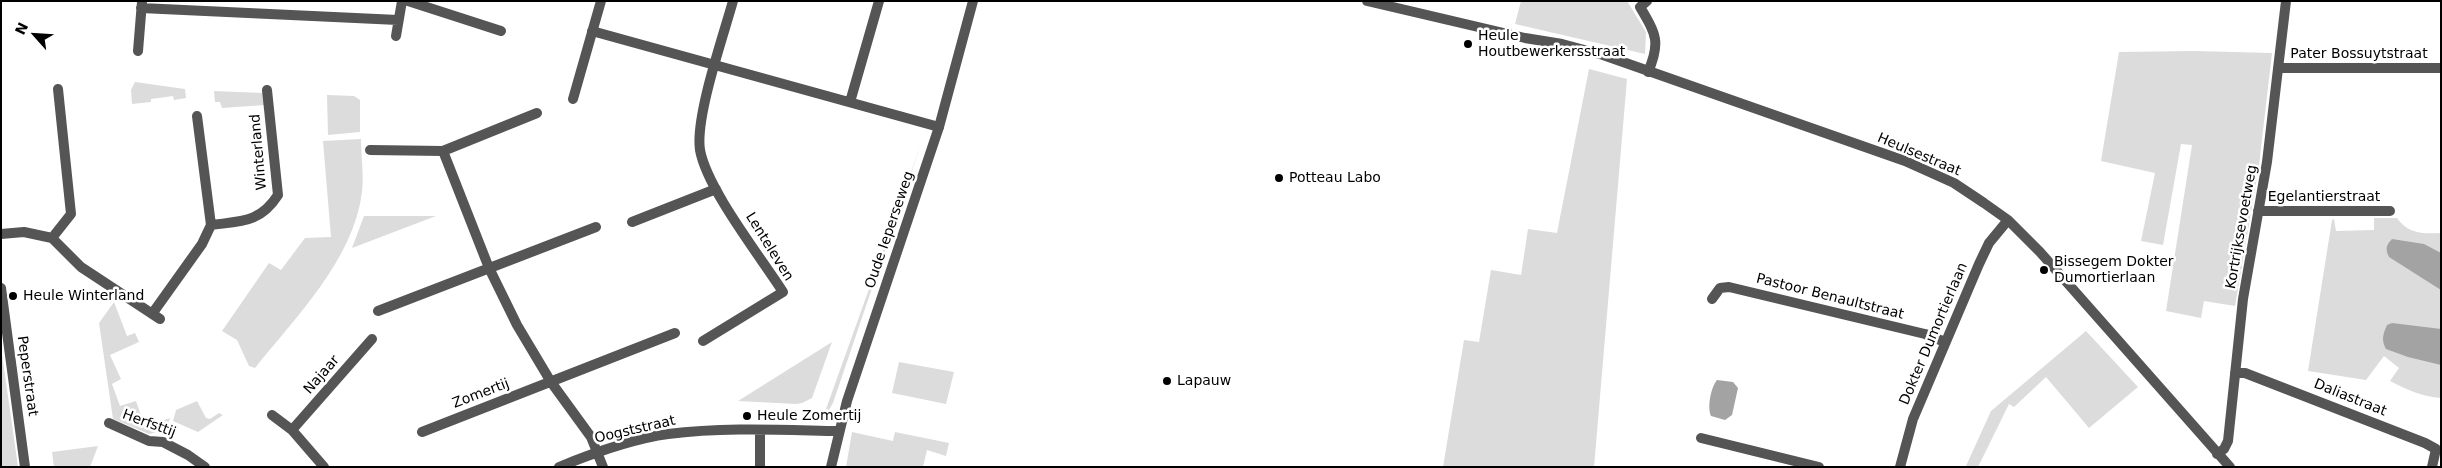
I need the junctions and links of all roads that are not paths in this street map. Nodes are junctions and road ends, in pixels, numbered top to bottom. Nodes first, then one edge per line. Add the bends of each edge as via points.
1 (402, 1) edge
2 (408, 1) edge
3 (601, 1) edge
4 (733, 1) edge
5 (878, 1) edge
6 (973, 1) edge
7 (1367, 1) edge
8 (2286, 1) edge
9 (1641, 3) edge
10 (142, 5) edge
11 (398, 20) junction
12 (501, 31) dead end
13 (592, 31) junction
14 (396, 36) dead end
15 (138, 51) dead end
16 (716, 65) junction
17 (2278, 68) junction
18 (2441, 68) edge
19 (1648, 72) junction
20 (58, 89) dead end
21 (267, 90) dead end
22 (573, 99) dead end
23 (850, 102) junction
24 (537, 114) dead end
25 (197, 116) dead end
26 (939, 127) junction
27 (370, 150) dead end
28 (443, 152) junction
29 (716, 189) junction
30 (2258, 210) junction
31 (2390, 211) dead end
32 (2008, 220) junction
33 (632, 222) dead end
34 (211, 225) junction
35 (596, 227) dead end
36 (1, 234) edge
37 (52, 238) junction
38 (489, 268) junction
39 (1, 288) edge
40 (1712, 299) dead end
41 (378, 311) dead end
42 (675, 333) dead end
43 (372, 339) dead end
44 (703, 341) dead end
45 (1945, 342) junction
46 (2235, 372) junction
47 (551, 382) junction
48 (272, 415) dead end
49 (109, 423) dead end
50 (292, 430) junction
51 (760, 430) junction
52 (422, 432) dead end
53 (839, 432) junction
54 (1701, 438) dead end
55 (597, 452) junction
56 (2217, 454) junction
57 (25, 467) edge
58 (205, 467) edge
59 (324, 467) edge
60 (559, 467) edge
61 (603, 467) edge
62 (760, 467) edge
63 (832, 467) edge
64 (1819, 467) edge
65 (1900, 467) edge
66 (2230, 467) edge
67 (2432, 467) edge

1 - 11 street
2 - 12 street
3 - 13 street
4 - 16 street, Lenteleven
5 - 23 street
6 - 26 street, Oude Ieperseweg
7 - 19 street, Heulsestraat via 1562,44
8 - 17 street, Kortrijksevoetweg
9 - 19 street via 1656,34 1656,54
10 - 11 street
10 - 15 street
11 - 14 street
13 - 16 street
13 - 22 street
16 - 23 street
16 - 29 street, Lenteleven via 702,114 700,151
17 - 18 street, Pater Bossuytstraat
17 - 30 street, Kortrijksevoetweg
19 - 32 street, Heulsestraat via 1905,160 1954,183
20 - 37 street via 71,214
21 - 34 street, Winterland via 278,195 270,207 252,220
23 - 26 street
24 - 28 street
25 - 34 street
26 - 53 street, Oude Ieperseweg via 846,401
27 - 28 street
28 - 38 street
29 - 33 street
29 - 44 street, Lenteleven via 783,292
30 - 31 street, Egelantierstraat
30 - 46 street, Kortrijksevoetweg
32 - 45 street, Dokter Dumortierlaan via 1989,243
32 - 56 street, Heulsestraat via 2040,252
34 - 37 street via 156,316 81,267
35 - 38 street
36 - 37 street via 24,232
38 - 41 street
38 - 47 street via 517,325
39 - 57 street, Peperstraat
40 - 45 street, Pastoor Benaultstraat via 1720,288 1729,287 1924,334
42 - 47 street, Zomertij
43 - 50 street, Najaar
45 - 65 street, Dokter Dumortierlaan via 1913,419
46 - 56 street, Kortrijksevoetweg via 2228,441
46 - 67 street, Daliastraat via 2305,395 2425,443 2436,449
47 - 52 street, Zomertij
47 - 55 street via 591,437
48 - 50 street
49 - 58 street, Herfsttij via 149,441 163,442
50 - 59 street
51 - 53 street, Oogststraat
51 - 55 street, Oogststraat via 714,429 666,434
51 - 62 street
53 - 63 street, Oude Ieperseweg
54 - 64 street
55 - 60 street, Oogststraat
55 - 61 street
56 - 66 street, Heulsestraat

